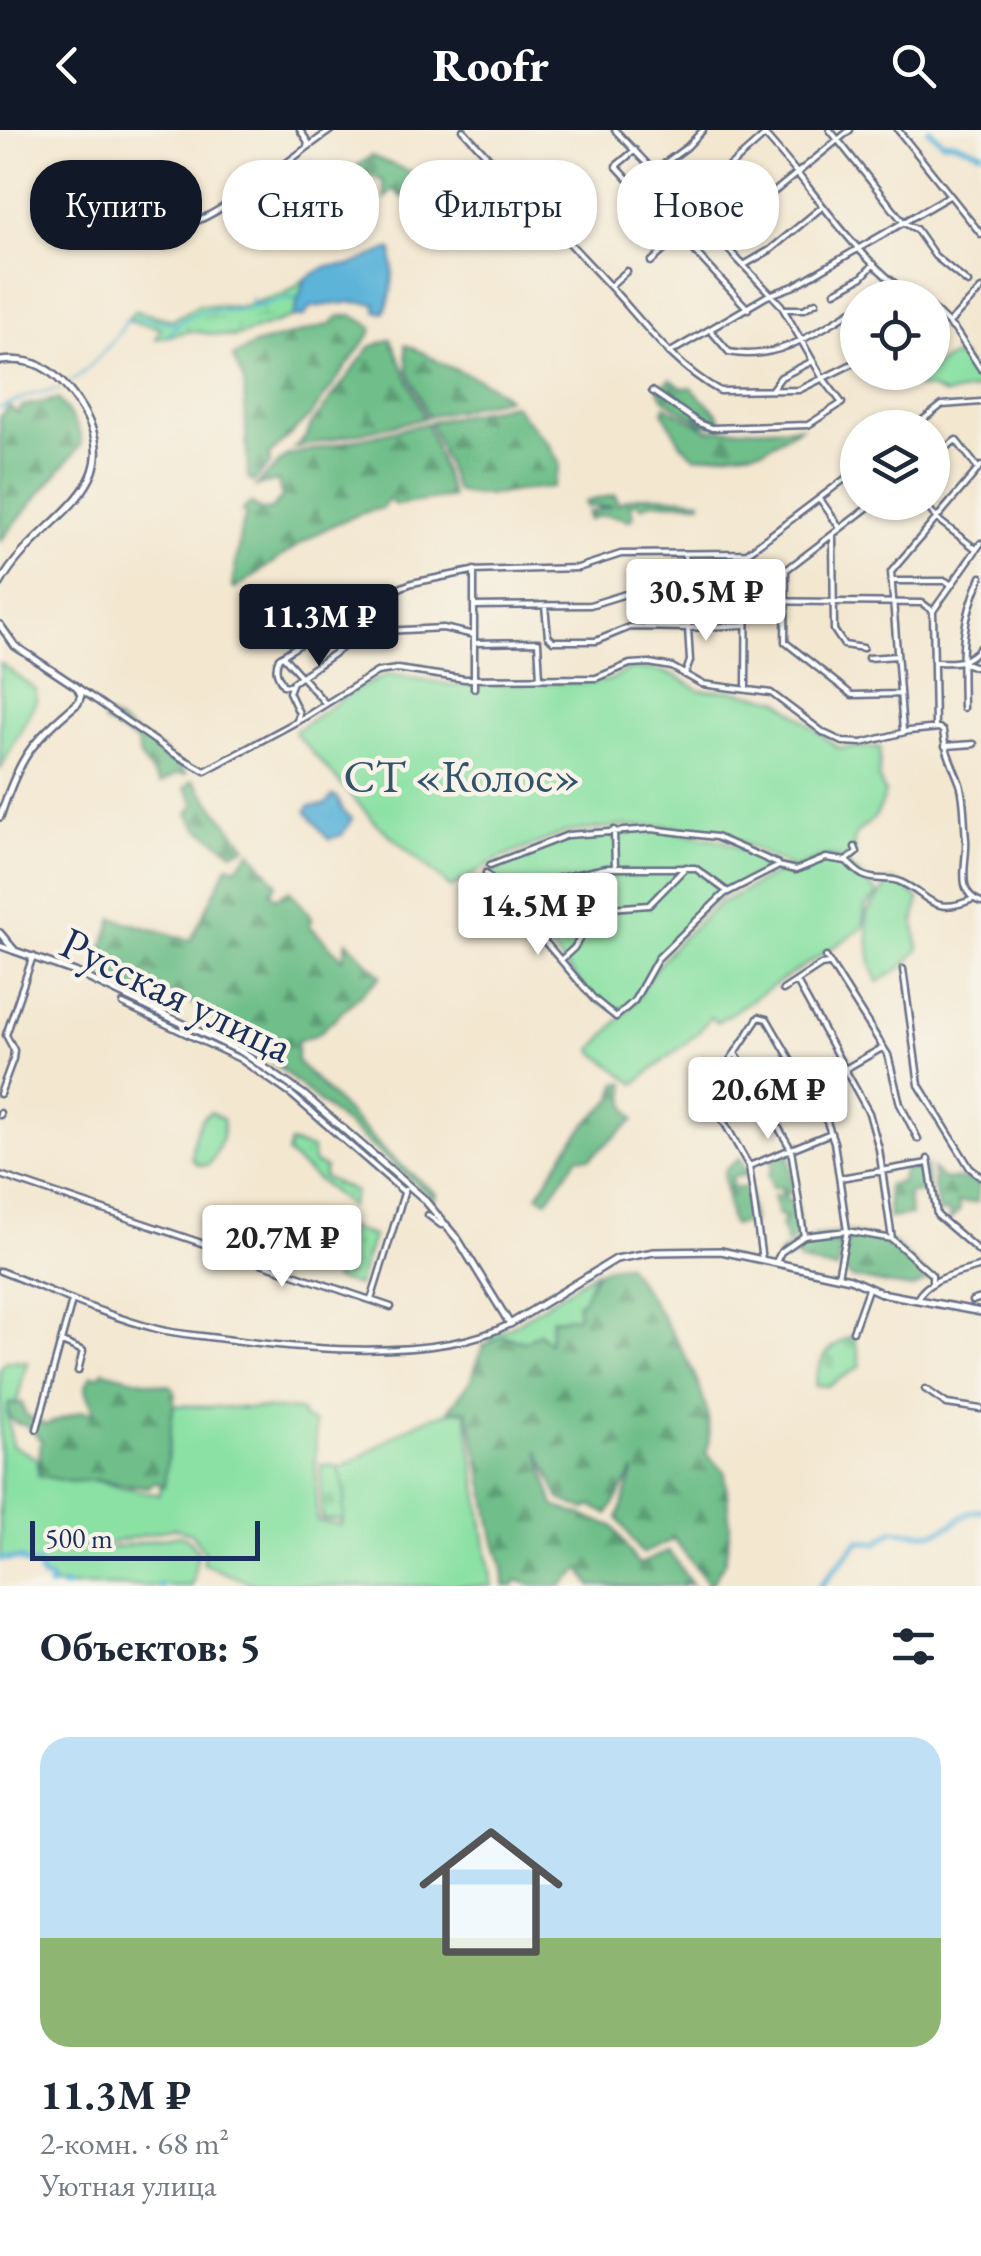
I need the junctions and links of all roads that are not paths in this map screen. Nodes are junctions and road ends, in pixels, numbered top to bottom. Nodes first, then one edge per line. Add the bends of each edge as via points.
1 (300, 130) edge
2 (332, 130) edge
3 (463, 130) edge
4 (615, 130) edge
5 (703, 130) edge
6 (760, 130) edge
7 (830, 130) edge
8 (850, 130) edge
9 (898, 130) edge
10 (765, 135) junction
11 (307, 139) junction
12 (838, 140) junction
13 (315, 141) junction
14 (307, 146) junction
15 (635, 150) junction
16 (623, 160) edge
17 (644, 160) edge
18 (669, 160) edge
19 (737, 160) edge
20 (794, 174) junction
21 (779, 188) edge
22 (950, 196) junction
23 (822, 206) junction
24 (202, 218) edge
25 (904, 222) junction
26 (981, 234) edge
27 (859, 248) junction
28 (664, 250) edge
29 (693, 250) edge
30 (730, 250) edge
31 (651, 262) dead end
32 (874, 264) junction
33 (744, 265) junction
34 (627, 271) dead end
35 (890, 280) edge
36 (968, 283) dead end
37 (610, 286) junction
38 (981, 289) edge
39 (835, 292) dead end
40 (772, 294) junction
41 (816, 302) dead end
42 (784, 309) junction
43 (748, 310) junction
44 (840, 317) edge
45 (950, 323) joint
46 (711, 331) junction
47 (800, 340) junction
48 (669, 354) junction
49 (0, 360) edge
50 (812, 360) junction
51 (840, 369) edge
52 (981, 369) edge
53 (822, 377) junction
54 (652, 391) dead end
55 (771, 391) junction
56 (981, 402) edge
57 (935, 410) edge
58 (950, 444) edge
59 (979, 467) edge
60 (840, 484) edge
61 (820, 499) junction
62 (950, 503) edge
63 (852, 520) edge
64 (936, 520) edge
65 (938, 520) edge
66 (840, 529) junction
67 (833, 535) junction
68 (981, 542) edge
69 (976, 549) junction
70 (747, 553) junction
71 (685, 556) junction
72 (474, 570) junction
73 (981, 576) edge
74 (891, 581) junction
75 (0, 584) edge
76 (950, 584) junction
77 (688, 592) junction
78 (745, 592) junction
79 (744, 601) junction
80 (835, 603) junction
81 (891, 603) junction
82 (785, 604) junction
83 (474, 606) junction
84 (545, 606) junction
85 (933, 611) junction
86 (0, 625) edge
87 (744, 626) junction
88 (688, 628) junction
89 (474, 635) junction
90 (474, 643) junction
91 (981, 647) edge
92 (863, 648) dead end
93 (283, 656) junction
94 (897, 656) junction
95 (868, 658) dead end
96 (935, 662) junction
97 (962, 662) junction
98 (981, 669) edge
99 (685, 674) junction
100 (302, 676) junction
101 (474, 678) junction
102 (540, 678) junction
103 (290, 686) junction
104 (77, 687) junction
105 (474, 688) dead end
106 (746, 688) junction
107 (899, 694) junction
108 (89, 696) junction
109 (78, 703) junction
110 (326, 704) junction
111 (962, 708) dead end
112 (297, 721) junction
113 (935, 727) junction
114 (904, 733) junction
115 (974, 744) dead end
116 (945, 746) junction
117 (0, 817) edge
118 (614, 830) junction
119 (855, 847) dead end
120 (846, 861) junction
121 (490, 865) dead end
122 (782, 866) junction
123 (686, 867) junction
124 (615, 868) junction
125 (486, 873) dead end
126 (728, 892) junction
127 (510, 899) junction
128 (973, 899) junction
129 (981, 902) edge
130 (0, 934) edge
131 (0, 946) edge
132 (15, 951) junction
133 (32, 956) junction
134 (826, 957) dead end
135 (562, 960) junction
136 (828, 964) junction
137 (904, 969) dead end
138 (797, 982) junction
139 (783, 990) dead end
140 (123, 1004) dead end
141 (883, 1047) junction
142 (735, 1053) junction
143 (846, 1070) junction
144 (808, 1090) junction
145 (0, 1094) edge
146 (831, 1133) junction
147 (918, 1138) dead end
148 (791, 1149) junction
149 (749, 1166) junction
150 (883, 1170) junction
151 (0, 1175) edge
152 (981, 1177) edge
153 (840, 1178) junction
154 (408, 1184) junction
155 (404, 1192) junction
156 (428, 1215) dead end
157 (447, 1225) junction
158 (847, 1231) junction
159 (804, 1236) junction
160 (892, 1239) junction
161 (981, 1253) edge
162 (762, 1260) junction
163 (776, 1262) junction
164 (981, 1266) edge
165 (0, 1271) edge
166 (838, 1276) junction
167 (932, 1284) junction
168 (868, 1289) junction
169 (981, 1298) edge
170 (371, 1300) junction
171 (917, 1300) junction
172 (72, 1301) junction
173 (972, 1301) dead end
174 (390, 1307) dead end
175 (498, 1308) junction
176 (534, 1308) junction
177 (981, 1312) edge
178 (510, 1324) junction
179 (853, 1331) dead end
180 (62, 1342) junction
181 (78, 1371) dead end
182 (925, 1389) dead end
183 (981, 1409) edge
184 (37, 1429) dead end

1 - 11 street
2 - 13 street
3 - 37 street
4 - 15 street
5 - 18 street
6 - 10 street
7 - 12 street
8 - 12 street
9 - 22 street
10 - 19 street
10 - 20 street
11 - 13 street
11 - 14 street
12 - 20 street
12 - 25 street
13 - 14 street
14 - 24 street
15 - 16 street
15 - 17 street
20 - 21 street
20 - 23 street
22 - 25 street
22 - 26 street
23 - 27 street
23 - 33 street
25 - 27 street
25 - 36 street
27 - 32 street
27 - 40 street
28 - 31 street
29 - 43 street
30 - 33 street
32 - 35 street
32 - 39 street
33 - 40 street
34 - 37 street
37 - 48 street
38 - 45 street
40 - 42 street
40 - 43 street
41 - 42 street
42 - 47 street
43 - 46 street
44 - 47 street
45 - 52 street
46 - 47 street via 723,349 737,354 769,353
46 - 48 street
47 - 50 street
48 - 55 street via 720,391
49 - 75 street via 30,360 53,373 90,420 98,453 87,482
50 - 53 street
50 - 55 street
51 - 53 street
53 - 54 street via 842,403 808,424 712,428
53 - 55 street via 799,390
56 - 57 street
58 - 59 street via 956,440
59 - 62 street
60 - 61 street
61 - 66 street
61 - 70 street
63 - 66 street
64 - 74 street via 890,572
65 - 69 street
66 - 67 street
67 - 80 street
67 - 82 street via 786,570
68 - 69 street
69 - 76 street
70 - 71 street
70 - 78 street
71 - 72 street via 621,554 578,568
71 - 77 street
72 - 83 street
72 - 93 street via 378,595
73 - 97 street via 968,606
74 - 76 street
74 - 81 street
76 - 85 street
77 - 78 street
77 - 84 street via 632,592 590,605
77 - 88 street
78 - 79 street
79 - 82 street
79 - 87 street
80 - 81 street
80 - 82 street
80 - 92 street via 837,637
81 - 85 street via 922,602
81 - 94 street
82 - 107 street via 785,642 792,650 852,694
83 - 84 street
83 - 89 street
84 - 88 street via 551,640 596,641 630,627
85 - 96 street
86 - 104 street via 26,654
87 - 88 street
87 - 106 street
88 - 99 street
89 - 90 street
89 - 100 street via 442,628 365,632
90 - 101 street
90 - 102 street via 535,641
91 - 97 street
93 - 100 street
93 - 103 street via 275,667
94 - 95 street
94 - 107 street
96 - 97 street
96 - 113 street
97 - 98 street
97 - 111 street
99 - 102 street via 641,663 596,678
99 - 106 street via 702,684
100 - 103 street
100 - 110 street
101 - 102 street
101 - 105 street
101 - 110 street via 384,670
103 - 112 street
104 - 108 street
104 - 109 street
106 - 114 street via 778,696 844,742
107 - 114 street
108 - 109 street
108 - 112 street via 202,770
109 - 117 street via 28,750
110 - 112 street
113 - 114 street
113 - 116 street via 944,731
115 - 116 street
116 - 128 street via 961,788 964,886
118 - 121 street via 560,837
118 - 122 street via 710,836
118 - 124 street
119 - 120 street
120 - 122 street via 826,858 796,870
120 - 128 street via 861,875 894,880 932,903
122 - 126 street
123 - 124 street
123 - 126 street
123 - 135 street via 649,905 598,909
124 - 127 street via 560,878
125 - 127 street
126 - 135 street via 658,958 618,1016
127 - 135 street
128 - 129 street
130 - 132 street
131 - 132 street
132 - 133 street
133 - 145 street, Русская улица via 6,1036 14,1050
133 - 154 street, Русская улица via 242,1052 303,1094
134 - 136 street
136 - 138 street
136 - 141 street
137 - 152 street via 919,1085
138 - 139 street
138 - 143 street
140 - 155 street via 250,1066
141 - 143 street
141 - 147 street
142 - 144 street via 762,1016
142 - 148 street
142 - 149 street via 708,1092
143 - 144 street
143 - 150 street via 869,1113
144 - 146 street
146 - 148 street
146 - 153 street
148 - 149 street
148 - 159 street
149 - 162 street
150 - 153 street
150 - 160 street
150 - 161 street via 928,1161 937,1215
151 - 170 street
153 - 158 street
154 - 155 street
154 - 157 street, Русская улица
155 - 170 street
156 - 157 street
157 - 175 street, Русская улица
158 - 159 street
158 - 160 street
158 - 166 street
159 - 163 street
160 - 167 street via 932,1275
162 - 163 street
162 - 176 street via 703,1249 628,1256
163 - 166 street
164 - 167 street
165 - 172 street
166 - 168 street
167 - 171 street
168 - 171 street
168 - 179 street
169 - 173 street
170 - 174 street
171 - 177 street
172 - 178 street via 158,1330 280,1345 400,1350
172 - 180 street
175 - 176 street via 514,1316
175 - 178 street, Русская улица
176 - 178 street
180 - 181 street via 83,1352
180 - 184 street
182 - 183 street via 947,1404

